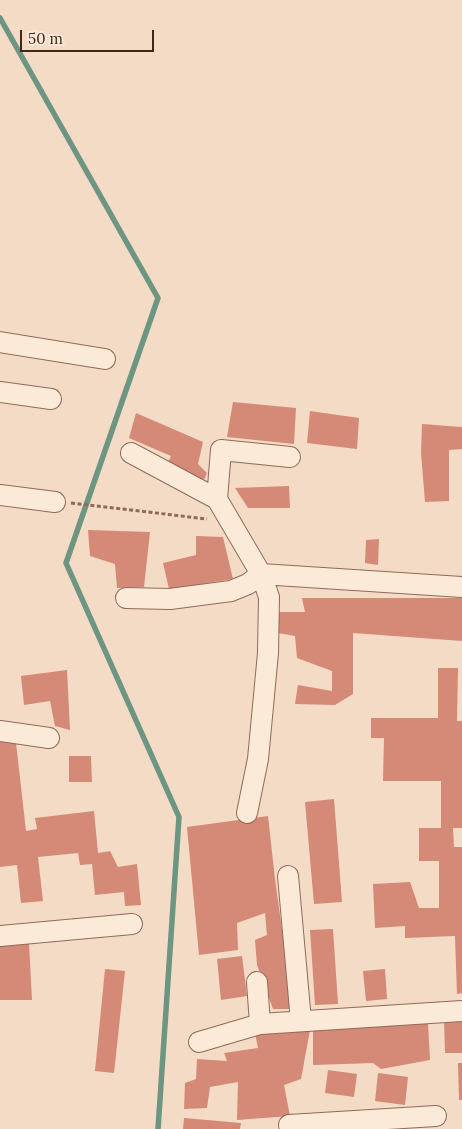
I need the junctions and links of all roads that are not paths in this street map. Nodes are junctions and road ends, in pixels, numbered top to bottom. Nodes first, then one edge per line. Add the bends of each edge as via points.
1 (0, 342) edge
2 (105, 359) dead end
3 (0, 392) edge
4 (50, 399) dead end
5 (131, 453) dead end
6 (290, 457) dead end
7 (0, 495) edge
8 (217, 500) junction
9 (65, 503) road end
10 (261, 574) junction
11 (462, 587) edge
12 (126, 598) dead end
13 (0, 731) edge
14 (49, 738) dead end
15 (247, 813) dead end
16 (288, 876) dead end
17 (132, 924) dead end
18 (0, 936) edge
19 (257, 982) dead end
20 (462, 1010) edge
21 (301, 1022) junction
22 (260, 1024) junction
23 (199, 1042) dead end
24 (436, 1116) dead end
25 (290, 1129) edge

1 - 2 street
3 - 4 street
5 - 8 street
6 - 8 street via 221,450
7 - 9 street
8 - 10 street
10 - 11 street
10 - 12 street via 248,584 231,590 170,599
10 - 15 street via 270,598 268,654 258,759
13 - 14 street
16 - 21 street
17 - 18 street
19 - 22 street
20 - 21 street
21 - 22 street
22 - 23 street
24 - 25 street via 289,1125

